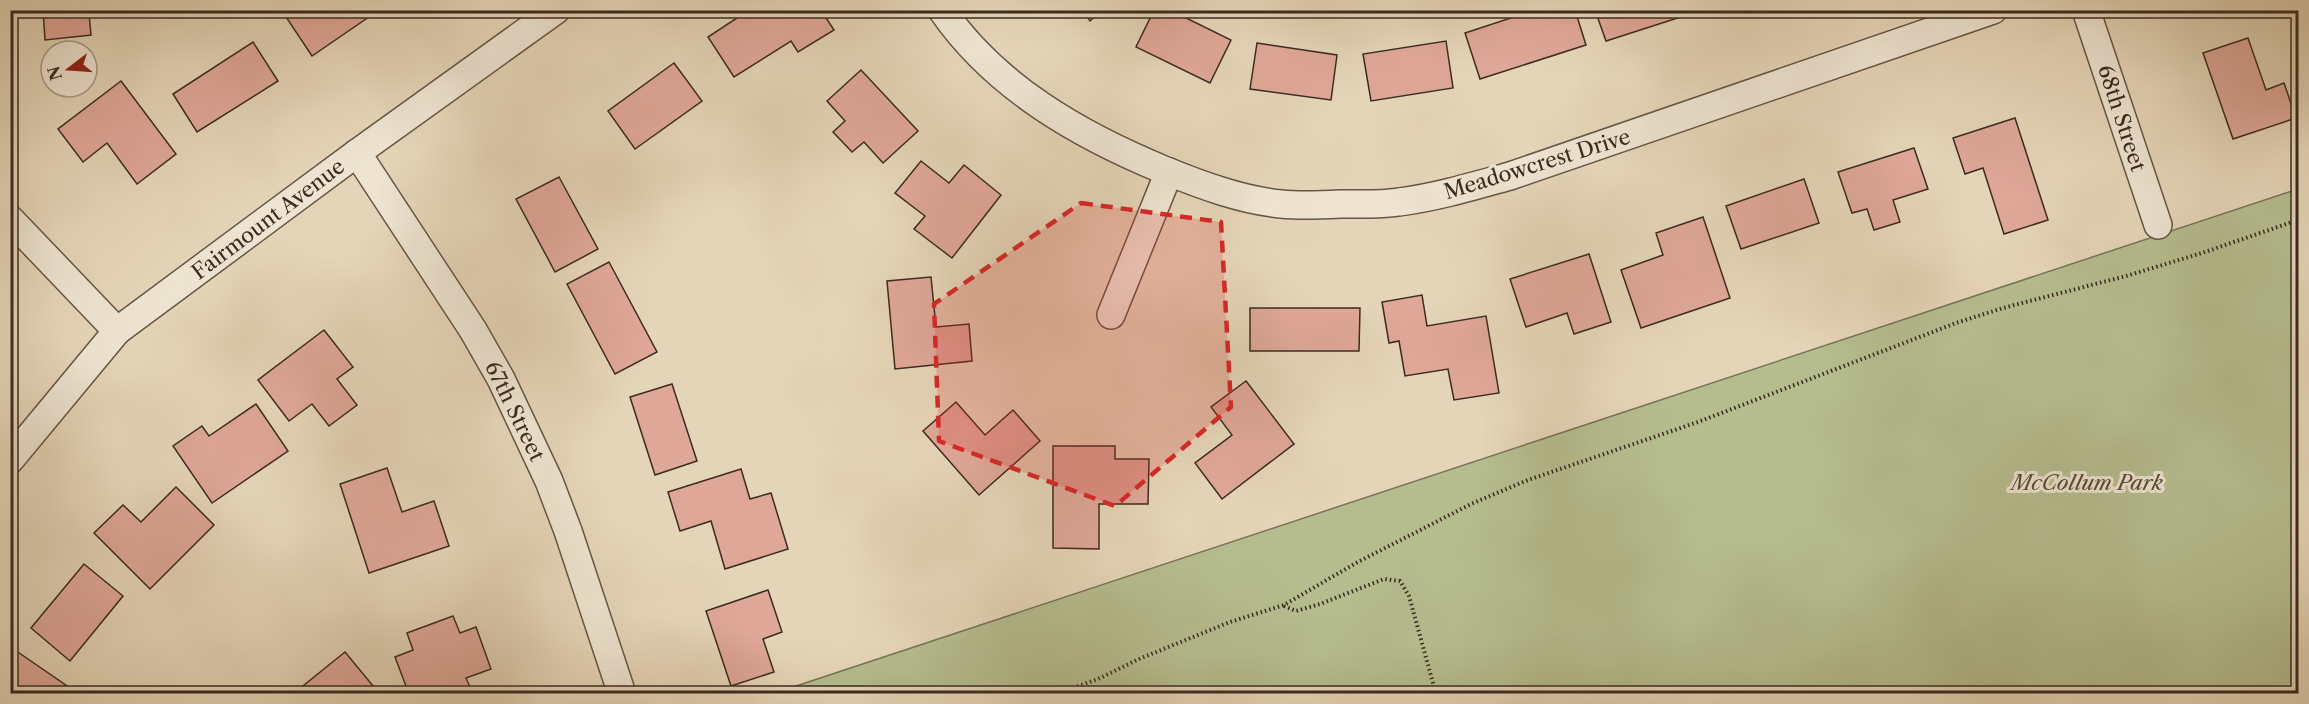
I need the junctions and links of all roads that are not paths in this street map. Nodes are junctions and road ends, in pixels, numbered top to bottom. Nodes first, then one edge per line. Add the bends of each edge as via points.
1 (556, 10) edge
2 (942, 10) edge
3 (1993, 10) edge
4 (2086, 10) edge
5 (357, 153) junction
6 (1169, 172) junction
7 (10, 219) edge
8 (2158, 225) dead end
9 (1111, 315) dead end
10 (117, 331) junction
11 (10, 460) edge
12 (622, 693) edge

1 - 5 street, Fairmount Avenue
2 - 6 street, Meadowcrest Drive via 984,62 1062,121
3 - 6 street, Meadowcrest Drive via 1510,176 1455,191 1398,202 1281,204 1228,193
4 - 8 street, 68th Street
5 - 10 street, Fairmount Avenue
5 - 12 street, 67th Street via 474,330 501,379 549,480
6 - 9 street
7 - 10 street
10 - 11 street, Fairmount Avenue

